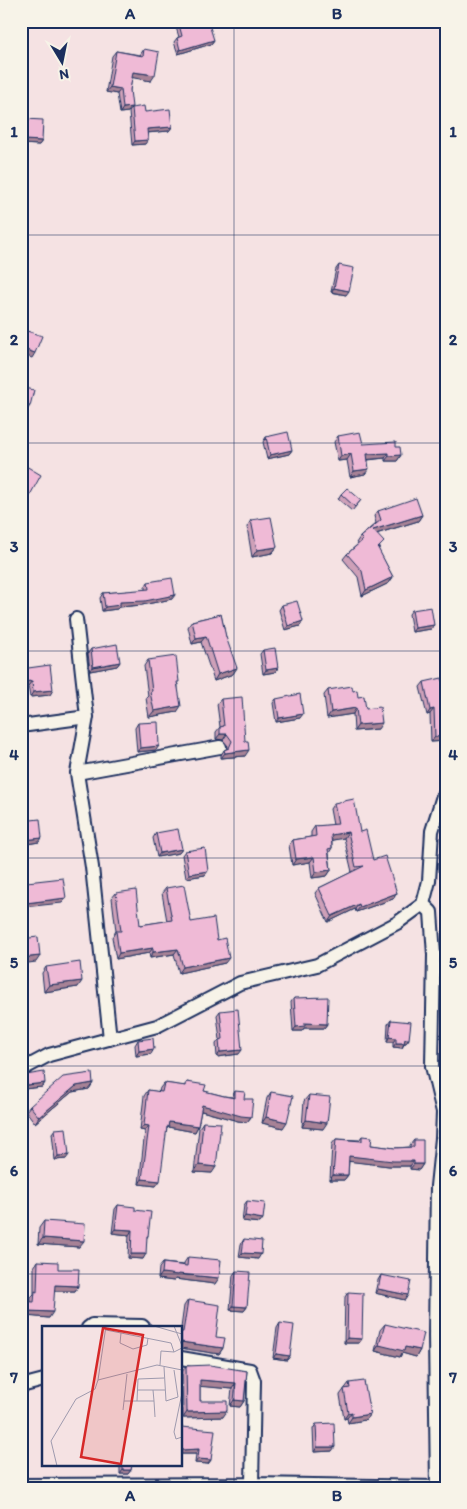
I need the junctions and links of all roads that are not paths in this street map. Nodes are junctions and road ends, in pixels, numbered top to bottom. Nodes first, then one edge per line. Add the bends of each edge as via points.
1 (76, 619) dead end
2 (87, 717) junction
3 (21, 726) edge
4 (220, 747) dead end
5 (77, 773) junction
6 (446, 793) edge
7 (422, 904) junction
8 (110, 1039) junction
9 (21, 1070) edge
10 (91, 1326) edge
11 (142, 1326) edge
12 (182, 1358) edge
13 (42, 1381) edge
14 (21, 1386) edge
15 (242, 1485) edge
16 (30, 1486) edge
17 (437, 1487) edge

1 - 2 street
2 - 3 street
2 - 5 street
4 - 5 street
5 - 8 street via 92,867
6 - 7 street via 432,831 429,881
7 - 8 street via 397,924 317,964 240,983 156,1026
7 - 17 street via 432,912 432,1066 443,1112 437,1186
8 - 9 street via 49,1055
10 - 11 street
12 - 15 street via 250,1370 254,1380
13 - 14 street
15 - 16 street
15 - 17 street

